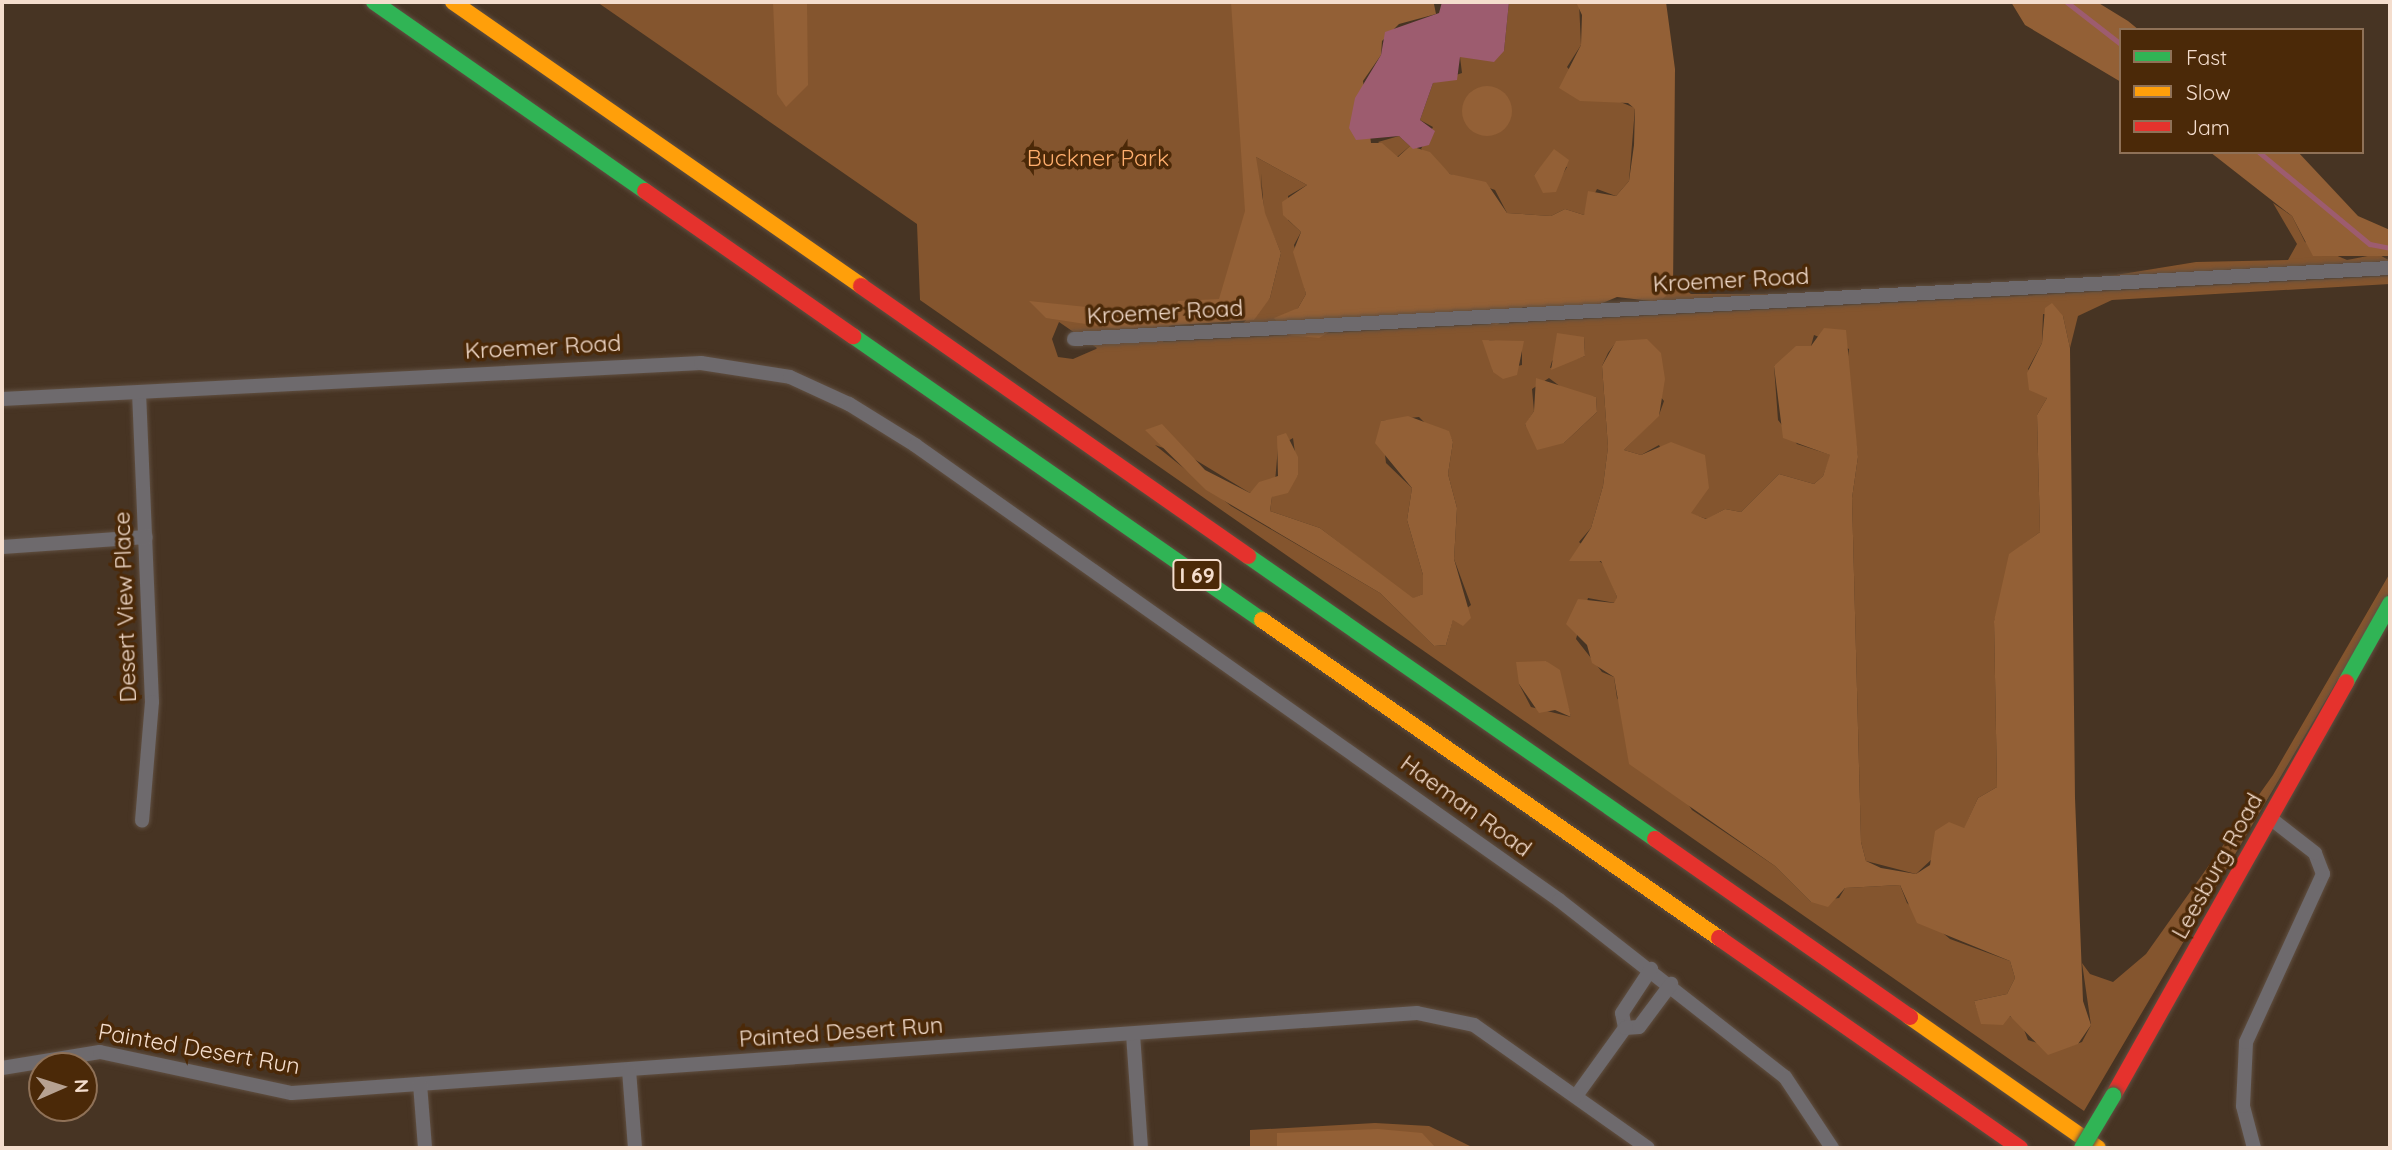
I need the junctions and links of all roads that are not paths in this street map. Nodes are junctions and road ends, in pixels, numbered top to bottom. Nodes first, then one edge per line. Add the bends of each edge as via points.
1 (374, 2) edge
2 (453, 2) edge
3 (2390, 268) edge
4 (1074, 340) dead end
5 (139, 392) junction
6 (2, 399) edge
7 (1040, 534) joint
8 (146, 537) junction
9 (2, 547) edge
10 (2390, 604) edge
11 (2270, 818) junction
12 (142, 821) dead end
13 (1651, 969) junction
14 (1671, 984) junction
15 (1625, 1028) junction
16 (1133, 1034) junction
17 (2, 1068) edge
18 (629, 1070) junction
19 (420, 1084) junction
20 (1576, 1097) junction
21 (425, 1148) edge
22 (635, 1148) edge
23 (1141, 1148) edge
24 (1648, 1148) edge
25 (1832, 1148) edge
26 (2020, 1148) edge
27 (2082, 1148) edge
28 (2098, 1148) edge
29 (2255, 1148) edge

1 - 26 main road, I 69
2 - 28 main road, I 69
3 - 4 street, Kroemer Road
5 - 6 street, Kroemer Road
5 - 7 street, Kroemer Road via 732,365 785,375 849,404
5 - 8 street, Desert View Place
7 - 13 street, Haeman Road
8 - 9 street
8 - 12 street, Desert View Place via 152,702
10 - 11 main road, Leesburg Road
11 - 27 main road, Leesburg Road, bridge
11 - 29 street via 2315,853 2323,874 2246,1042 2243,1106
13 - 14 street, Haeman Road
13 - 15 street via 1622,1013
14 - 15 street via 1639,1027
14 - 25 street, Haeman Road via 1785,1077
15 - 20 street
16 - 18 street, Painted Desert Run
16 - 20 street, Painted Desert Run via 1432,1014 1474,1025
16 - 23 street
17 - 19 street, Painted Desert Run via 100,1052 292,1093
18 - 19 street, Painted Desert Run
18 - 22 street
19 - 21 street
20 - 24 street, Painted Desert Run

